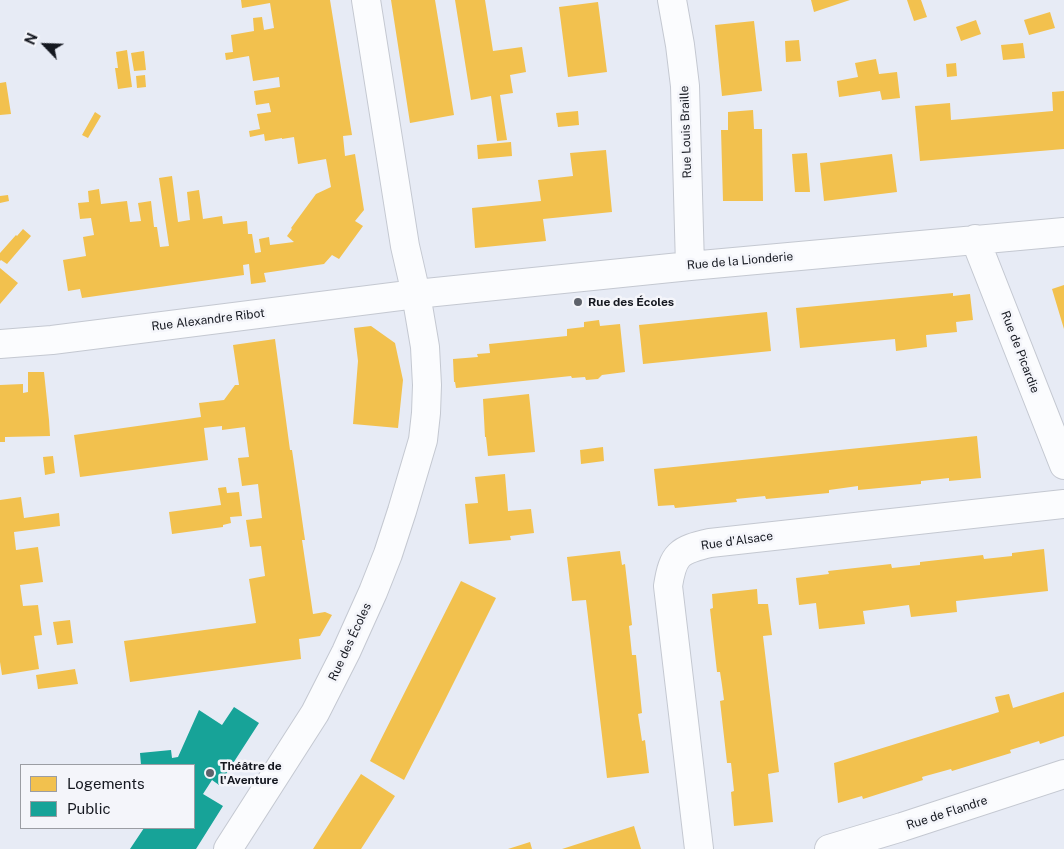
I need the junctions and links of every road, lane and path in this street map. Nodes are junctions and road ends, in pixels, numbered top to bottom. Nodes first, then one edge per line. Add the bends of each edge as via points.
1 (366, 0) edge
2 (672, 0) edge
3 (1064, 232) edge
4 (975, 240) junction
5 (690, 266) junction
6 (416, 294) junction
7 (0, 344) edge
8 (1064, 465) edge
9 (1064, 504) edge
10 (1064, 774) edge
11 (905, 838) edge
12 (228, 849) edge
13 (699, 849) edge
14 (829, 849) edge

1 - 6 street, Rue des Écoles via 405,246
2 - 5 street, Rue Louis Braille via 685,86
3 - 4 street, Rue de la Lionderie
4 - 5 street, Rue de la Lionderie
4 - 8 street, Rue de Picardie
5 - 6 street, Rue de la Lionderie
6 - 7 street, Rue Alexandre Ribot
6 - 12 street, Rue des Écoles via 425,347 426,413 423,440 388,554 361,621 315,713
9 - 13 street, Rue d'Alsace via 710,543 690,548 678,556 671,569 668,586
10 - 11 street, Rue de Flandre
11 - 14 street, Rue de Flandre

